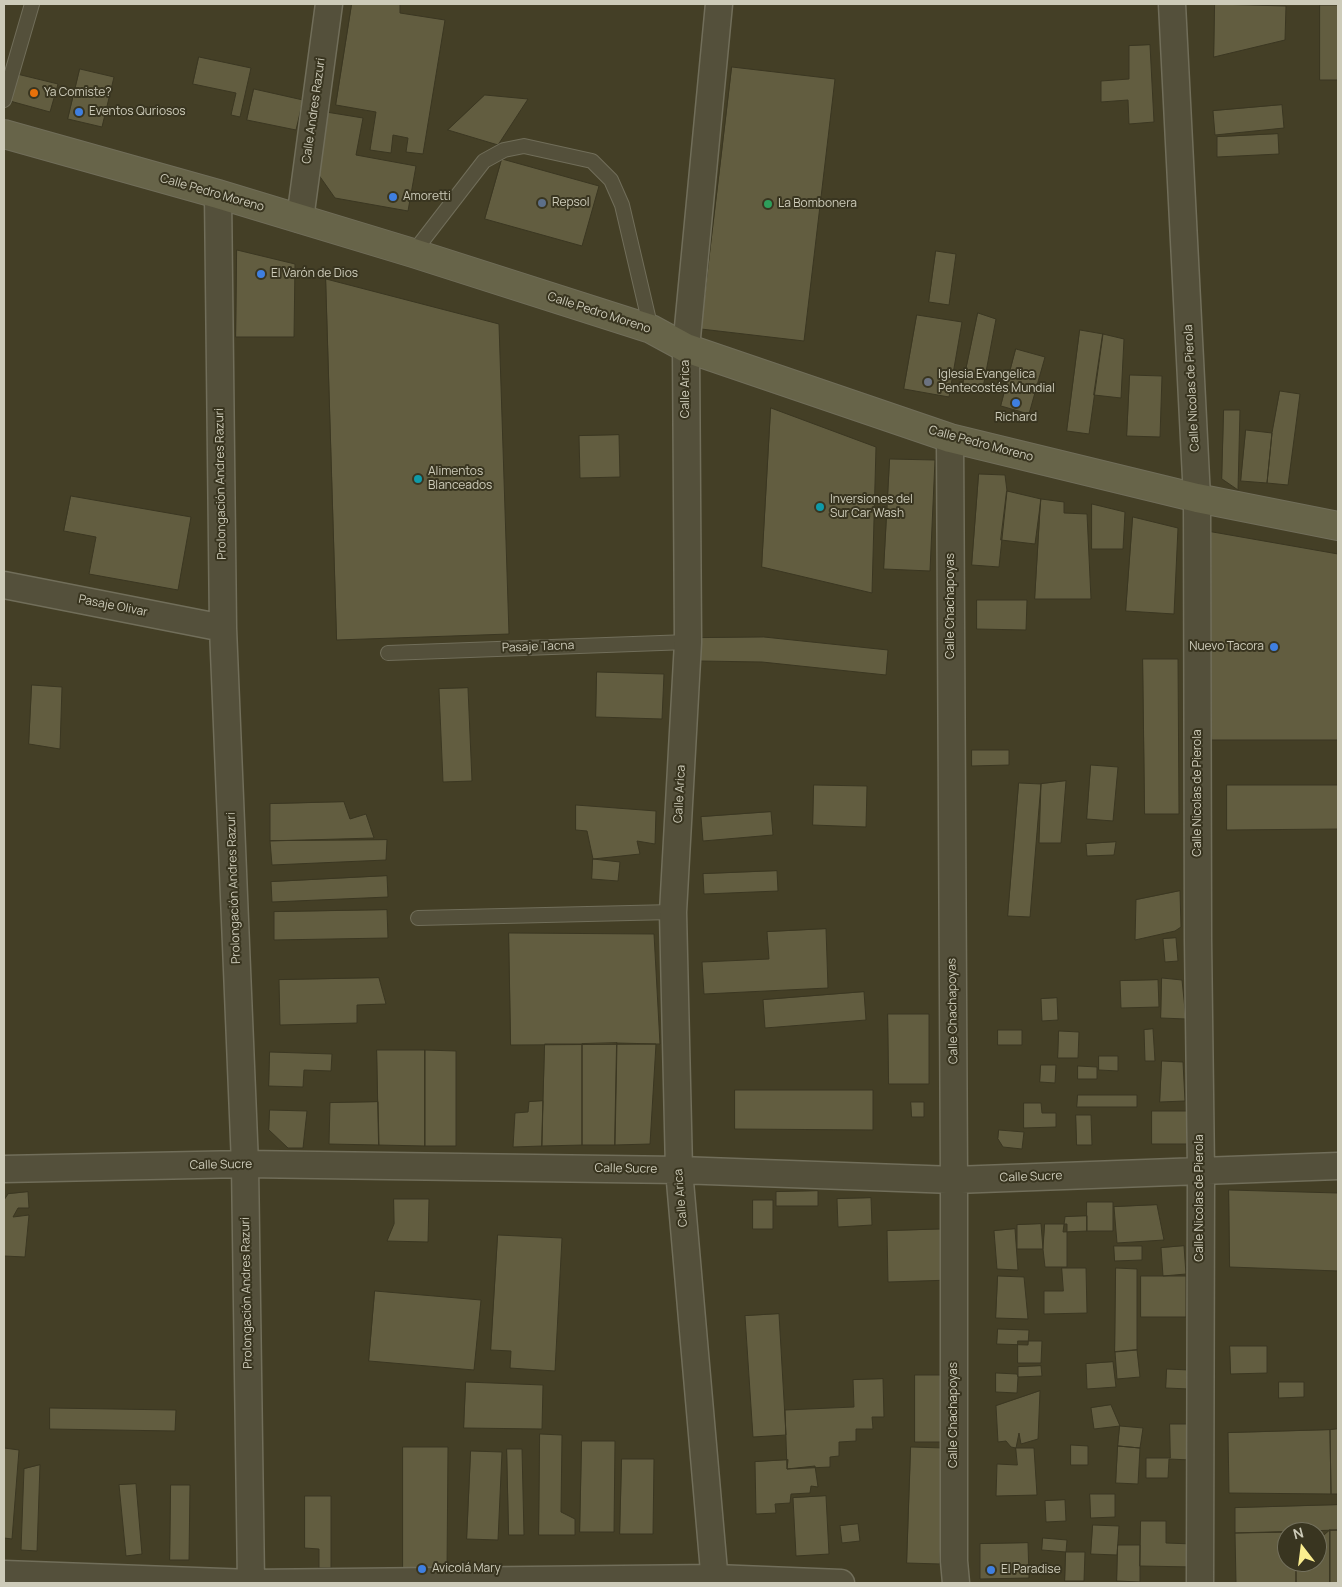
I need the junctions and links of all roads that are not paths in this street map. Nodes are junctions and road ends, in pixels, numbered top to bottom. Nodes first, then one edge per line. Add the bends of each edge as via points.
1 (32, 4) edge
2 (329, 4) edge
3 (719, 4) edge
4 (1172, 4) edge
5 (4, 100) edge
6 (4, 134) edge
7 (218, 194) junction
8 (300, 218) junction
9 (413, 254) junction
10 (651, 329) junction
11 (686, 348) junction
12 (950, 438) junction
13 (1197, 498) junction
14 (1338, 526) edge
15 (4, 585) edge
16 (223, 628) junction
17 (688, 642) junction
18 (388, 652) dead end
19 (673, 912) junction
20 (418, 918) dead end
21 (245, 1164) junction
22 (1338, 1166) edge
23 (4, 1169) edge
24 (679, 1170) junction
25 (1201, 1171) junction
26 (954, 1180) junction
27 (4, 1574) edge
28 (715, 1581) edge
29 (251, 1583) edge
30 (840, 1583) edge
31 (956, 1583) edge
32 (1200, 1583) edge

1 - 5 lane
2 - 8 street, Calle Andres Razuri
3 - 11 street, Calle Arica
4 - 13 street, Calle Nicolas de Pierola
6 - 7 main road, Calle Pedro Moreno
7 - 8 main road, Calle Pedro Moreno
7 - 16 street, Prolongación Andres Razuri
8 - 9 main road, Calle Pedro Moreno
9 - 10 main road, Calle Pedro Moreno
9 - 10 lane via 484,162 504,150 524,146 592,161 611,180 622,205
10 - 11 main road, Calle Pedro Moreno
11 - 12 main road, Calle Pedro Moreno
11 - 17 street, Calle Arica
12 - 13 main road, Calle Pedro Moreno
12 - 26 street, Calle Chachapoyas
13 - 14 main road, Calle Pedro Moreno
13 - 25 street, Calle Nicolas de Pierola
15 - 16 street, Pasaje Olivar
16 - 21 street, Prolongación Andres Razuri
17 - 18 lane, Pasaje Tacna
17 - 19 street, Calle Arica
19 - 20 lane
19 - 24 street, Calle Arica
21 - 23 street, Calle Sucre
21 - 24 street, Calle Sucre
21 - 29 street, Prolongación Andres Razuri
22 - 25 street, Calle Sucre
24 - 26 street, Calle Sucre
24 - 28 street, Calle Arica
25 - 26 street, Calle Sucre
25 - 32 street, Calle Nicolas de Pierola
26 - 31 street, Calle Chachapoyas
27 - 29 street
28 - 29 street
28 - 30 street

